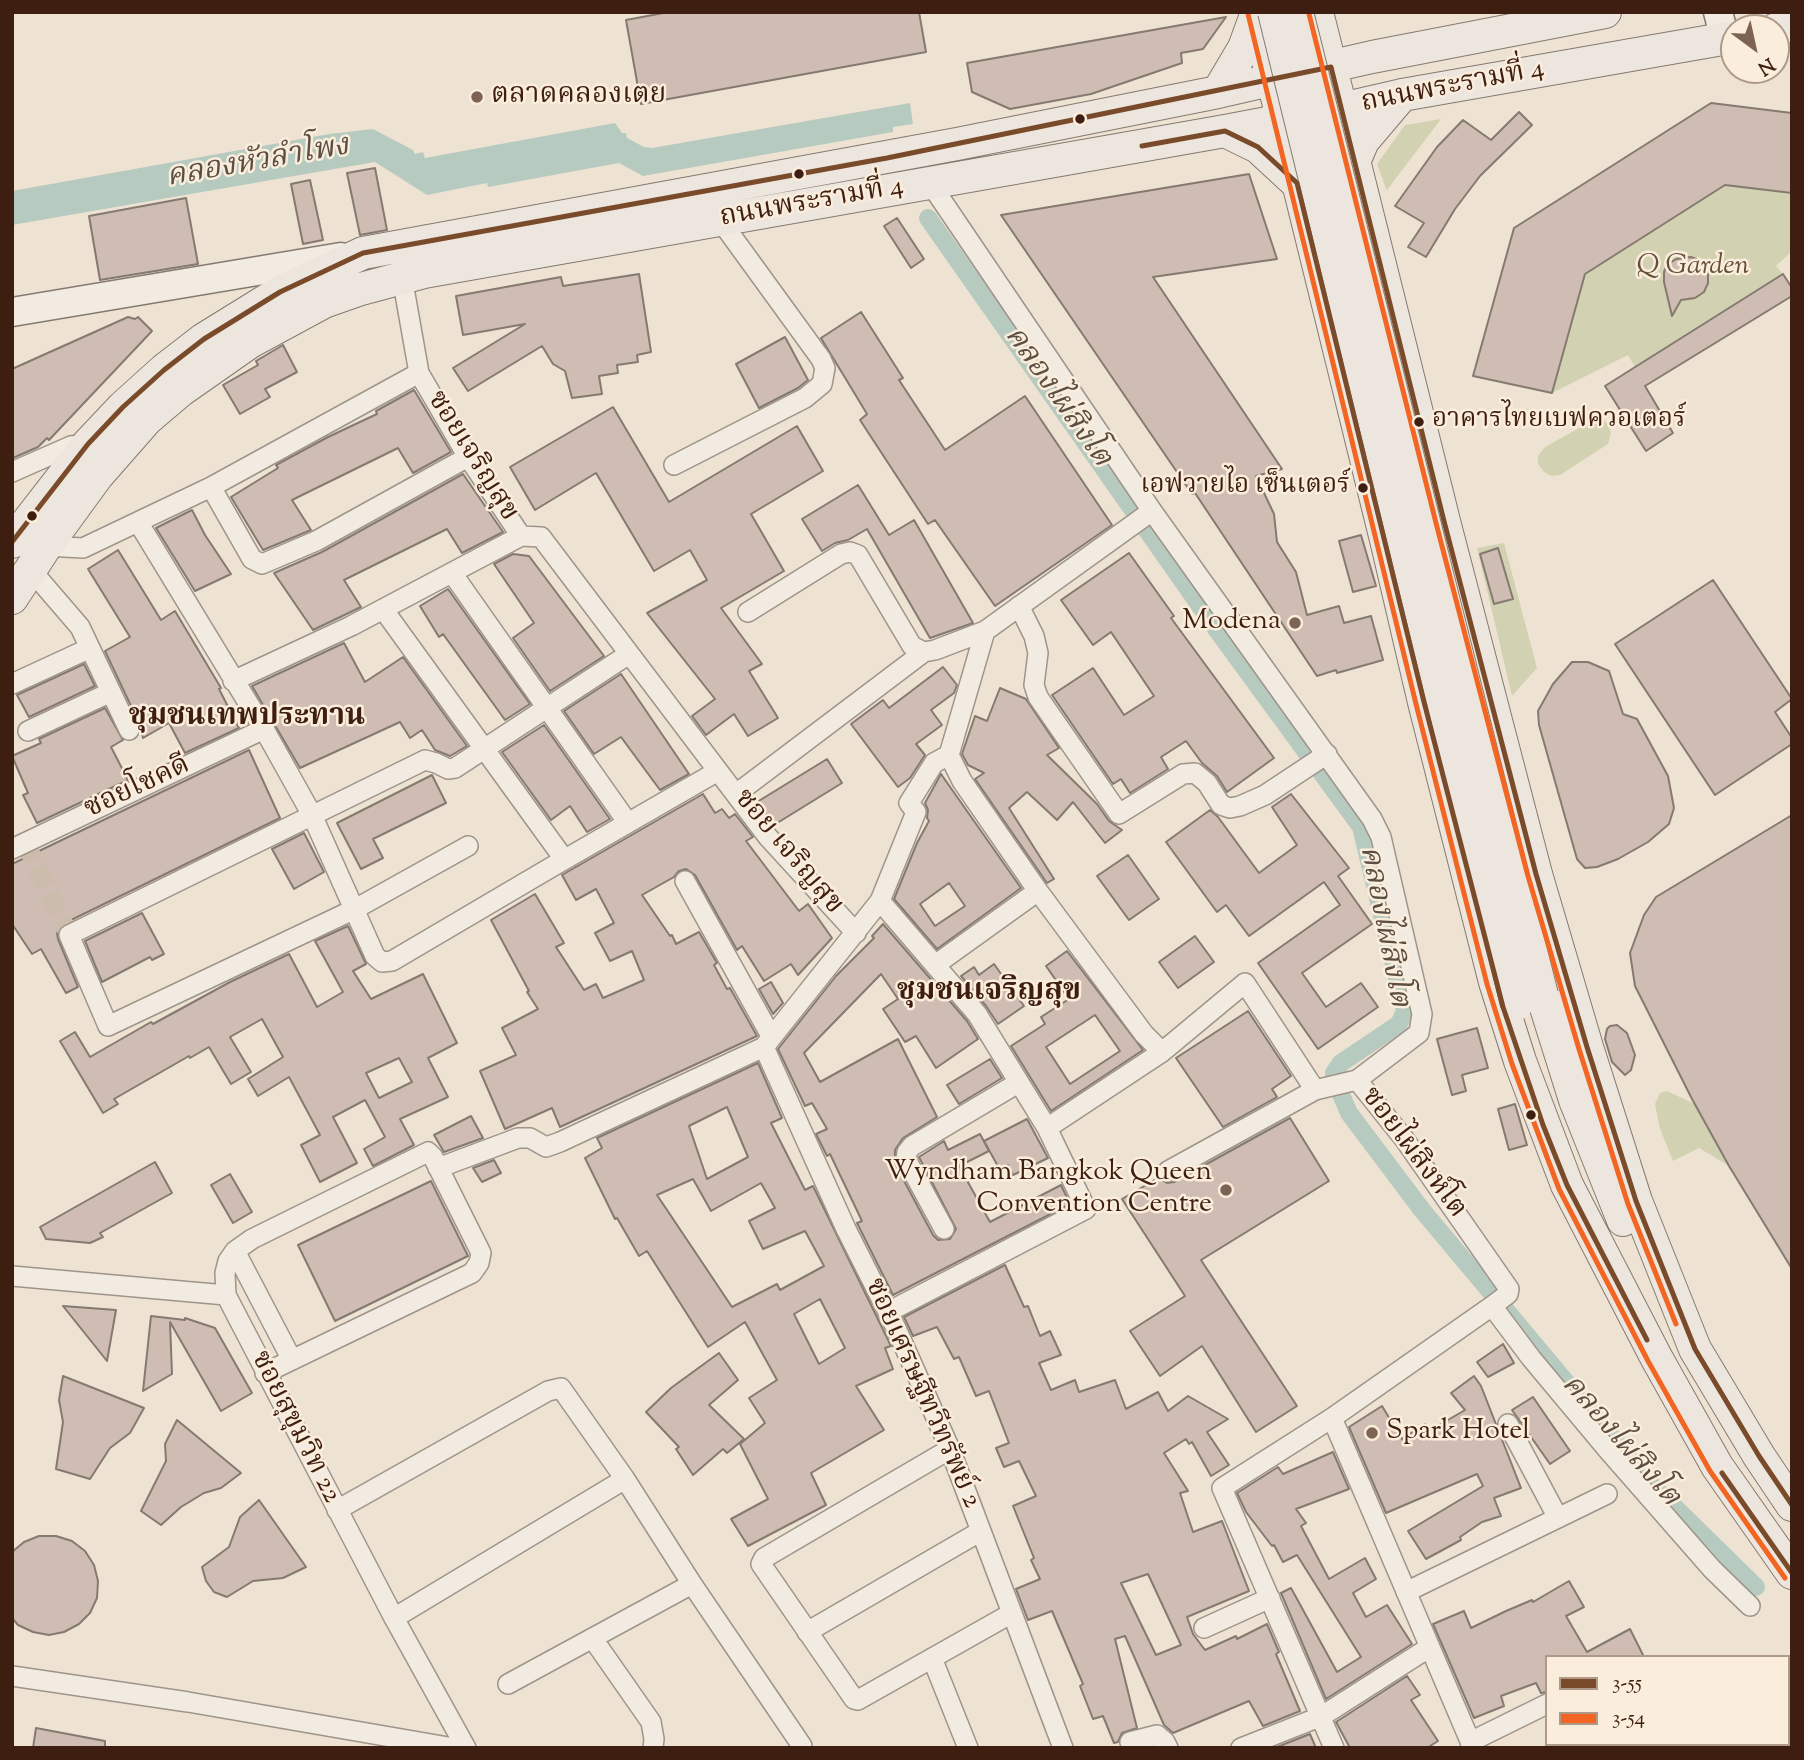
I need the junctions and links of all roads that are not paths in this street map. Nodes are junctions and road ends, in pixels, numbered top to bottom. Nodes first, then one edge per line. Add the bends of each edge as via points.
1 (1297, 12) edge
2 (1319, 12) edge
3 (1605, 12) edge
4 (1262, 13) edge
5 (1720, 31) edge
6 (1372, 57) junction
7 (1331, 67) junction
8 (1271, 79) junction
9 (1218, 92) junction
10 (1402, 95) junction
11 (1341, 109) junction
12 (1282, 120) junction
13 (1225, 131) junction
14 (1354, 162) junction
15 (930, 183) junction
16 (1297, 184) junction
17 (720, 220) junction
18 (363, 253) junction
19 (402, 276) junction
20 (12, 312) edge
21 (419, 373) junction
22 (88, 444) junction
23 (468, 457) junction
24 (674, 465) dead end
25 (12, 472) edge
26 (211, 488) junction
27 (1141, 518) junction
28 (138, 522) junction
29 (1446, 525) junction
30 (520, 536) junction
31 (12, 542) edge
32 (1387, 544) junction
33 (38, 558) junction
34 (452, 573) junction
35 (12, 598) edge
36 (1019, 606) junction
37 (383, 609) junction
38 (748, 612) dead end
39 (985, 631) junction
40 (90, 648) junction
41 (924, 652) junction
42 (629, 654) junction
43 (233, 681) junction
44 (12, 684) edge
45 (111, 692) junction
46 (547, 709) junction
47 (264, 729) junction
48 (129, 730) dead end
49 (28, 731) dead end
50 (486, 750) junction
51 (949, 755) junction
52 (1323, 757) junction
53 (718, 771) junction
54 (736, 794) junction
55 (312, 815) junction
56 (628, 823) junction
57 (468, 846) dead end
58 (12, 849) edge
59 (564, 859) junction
60 (685, 881) dead end
61 (1038, 891) junction
62 (880, 901) junction
63 (355, 909) junction
64 (856, 933) junction
65 (935, 965) junction
66 (1530, 999) junction
67 (767, 1041) junction
68 (1162, 1052) junction
69 (1352, 1081) junction
70 (1018, 1083) junction
71 (1319, 1089) junction
72 (1047, 1128) junction
73 (438, 1168) junction
74 (1168, 1171) dead end
75 (944, 1229) dead end
76 (235, 1251) junction
77 (12, 1276) edge
78 (226, 1296) junction
79 (1492, 1306) junction
80 (887, 1312) junction
81 (1695, 1349) junction
82 (1656, 1357) junction
83 (292, 1360) junction
84 (265, 1373) junction
85 (1332, 1418) junction
86 (1507, 1424) dead end
87 (950, 1449) junction
88 (625, 1479) junction
89 (1607, 1494) dead end
90 (1792, 1505) edge
91 (337, 1510) junction
92 (1558, 1518) junction
93 (981, 1531) junction
94 (1792, 1573) edge
95 (692, 1584) junction
96 (1406, 1592) junction
97 (1270, 1598) junction
98 (1750, 1606) dead end
99 (1012, 1613) junction
100 (394, 1618) junction
101 (1204, 1628) dead end
102 (807, 1632) junction
103 (593, 1639) junction
104 (1430, 1647) junction
105 (932, 1658) junction
106 (12, 1676) edge
107 (508, 1684) dead end
108 (1545, 1705) edge
109 (1322, 1716) junction
110 (1130, 1742) dead end
111 (1472, 1745) edge
112 (802, 1746) edge
113 (454, 1748) edge
114 (466, 1748) edge
115 (653, 1748) edge
116 (968, 1748) edge
117 (1063, 1748) edge
118 (1168, 1748) edge
119 (1241, 1748) edge
120 (1334, 1748) edge

1 - 66 main road, bridge
2 - 6 main road
2 - 7 main road
3 - 6 main road, ถนนพระรามที่ 4
4 - 8 main road
4 - 9 main road
4 - 66 main road, bridge
5 - 10 main road, ถนนพระรามที่ 4
6 - 7 main road, ถนนพระรามที่ 4
7 - 8 main road, ถนนพระรามที่ 4
7 - 11 main road
8 - 9 main road, ถนนพระรามที่ 4
8 - 12 main road
9 - 18 main road, ถนนพระรามที่ 4 via 887,158
10 - 11 main road, ถนนพระรามที่ 4
10 - 14 main road via 1363,141
11 - 12 main road, ถนนพระรามที่ 4
11 - 14 main road
12 - 13 main road, ถนนพระรามที่ 4
12 - 16 main road
13 - 15 main road, ถนนพระรามที่ 4
13 - 16 main road via 1258,147
14 - 29 main road
15 - 17 main road, ถนนพระรามที่ 4
15 - 27 street, ซอยไผ่สิงห์โต
16 - 32 main road
17 - 19 main road, ถนนพระรามที่ 4
17 - 24 street via 825,369 822,384 805,398
18 - 20 street
18 - 22 main road, ถนนพระรามที่ 4 via 280,292 204,340 164,370
19 - 21 street, ซอยเจริญสุข
19 - 33 main road, ถนนพระรามที่ 4 via 300,314 180,391 121,446
21 - 23 street, ซอยเจริญสุข
21 - 26 street
22 - 25 street via 71,446
22 - 31 main road, ถนนพระรามที่ 4
23 - 26 street via 316,541 262,564 252,559
23 - 30 street, ซอยเจริญสุข
26 - 28 street
27 - 36 street
27 - 52 street, ซอยไผ่สิงห์โต
28 - 33 street via 83,548
28 - 43 street
29 - 32 main road via 1434,511 1417,508 1390,523
29 - 81 main road via 1536,874 1587,1048 1636,1201
30 - 34 street
30 - 42 street, ซอยเจริญสุข via 541,537
32 - 82 main road via 1423,702 1520,1062 1567,1185
33 - 35 main road, ถนนพระรามที่ 4
33 - 40 street
34 - 37 street
34 - 46 street
36 - 39 street
36 - 52 street via 1038,653 1034,685 1038,697 1119,814 1183,774 1195,773 1222,805 1230,808 1265,795
37 - 43 street
37 - 50 street
38 - 41 street via 850,552 858,555 912,646
39 - 41 street
39 - 51 street
40 - 44 street
40 - 45 street
41 - 54 street
42 - 46 street
42 - 53 street, ซอยเจริญสุข
43 - 47 street
45 - 48 street
45 - 49 street
46 - 50 street
46 - 56 street
47 - 55 street
47 - 58 street, ซอยโชคดี
50 - 55 street via 455,768 425,760
50 - 59 street
51 - 61 street
51 - 62 street via 934,763 909,803 916,812
52 - 69 street, ซอยไผ่สิงห์โต via 1381,837 1422,1014 1419,1033
53 - 54 street, ซอย เจริญสุข
53 - 56 street
54 - 64 street, ซอย เจริญสุข via 768,837
55 - 63 street
55 - 63 street via 69,935 108,1026
56 - 59 street
57 - 63 street
59 - 63 street via 392,961 382,962 375,956
60 - 67 street, ซอยเศรษฐีทวีทรัพย์ 2
61 - 65 street
61 - 68 street
62 - 64 street
62 - 65 street
64 - 67 street
65 - 70 street via 977,1014
66 - 81 main road via 1629,1234
66 - 82 main road via 1535,1063 1605,1222
67 - 73 street via 560,1142 546,1147 530,1138 518,1138
67 - 80 street, ซอยเศรษฐีทวีทรัพย์ 2 via 846,1229
68 - 71 street via 1245,983
68 - 72 street
69 - 71 street
69 - 79 street, ซอยไผ่สิงห์โต via 1405,1140 1509,1289
70 - 72 street
70 - 75 street via 906,1152
71 - 74 street
72 - 80 street via 1086,1209
73 - 76 street via 428,1153
73 - 83 street via 481,1253 472,1273
76 - 78 street via 225,1273
76 - 83 street
77 - 78 street
78 - 84 street, ซอยสุขุมวิท 22
79 - 85 street, ซอยไผ่สิงห์โต
79 - 98 street via 1606,1449
80 - 87 street, ซอยเศรษฐีทวีทรัพย์ 2
81 - 90 main road
82 - 94 main road via 1717,1466
83 - 84 street
84 - 91 street, ซอยสุขุมวิท 22
85 - 96 street
85 - 97 street, ซอยไผ่สิงห์โต via 1222,1488
86 - 92 street
87 - 93 street, ซอยเศรษฐีทวีทรัพย์ 2
87 - 102 street via 762,1559
88 - 91 street via 561,1388 548,1391
88 - 95 street
88 - 100 street
89 - 92 street
91 - 100 street, ซอยสุขุมวิท 22
92 - 96 street
93 - 99 street, ซอยเศรษฐีทวีทรัพย์ 2
93 - 102 street
95 - 103 street
95 - 112 street
96 - 104 street
97 - 101 street
97 - 109 street
99 - 105 street
99 - 117 street, ซอยเศรษฐีทวีทรัพย์ 2
100 - 114 street, ซอยสุขุมวิท 22
102 - 105 street via 858,1700
103 - 107 street
103 - 115 street via 651,1722
104 - 109 street
104 - 111 street
105 - 116 street
106 - 113 street
108 - 111 street
109 - 119 street
109 - 120 street
110 - 118 street via 1157,1735

